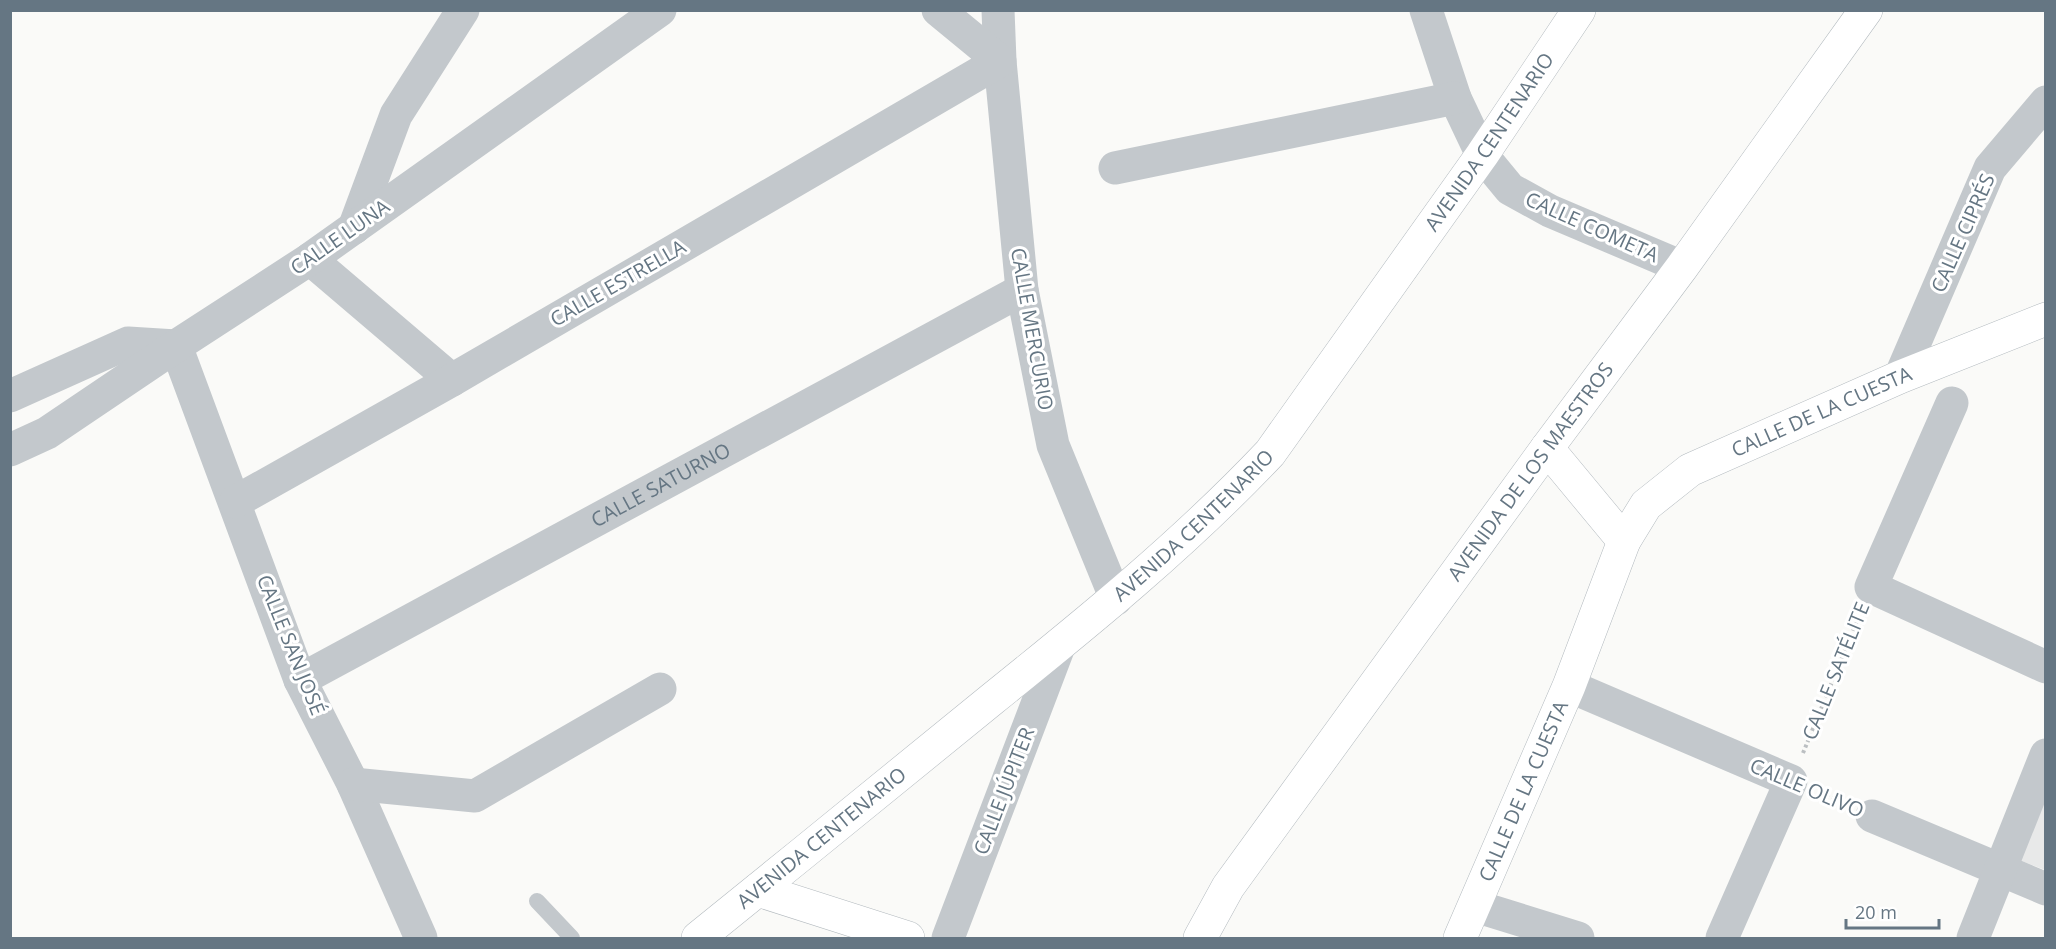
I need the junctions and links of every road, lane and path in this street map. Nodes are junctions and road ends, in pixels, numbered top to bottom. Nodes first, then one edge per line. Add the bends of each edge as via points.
1 (463, 10) edge
2 (660, 10) edge
3 (938, 10) edge
4 (998, 10) edge
5 (1426, 10) edge
6 (1578, 10) edge
7 (1866, 10) edge
8 (1000, 61) junction
9 (1455, 98) junction
10 (2046, 102) edge
11 (1482, 155) junction
12 (1115, 168) dead end
13 (354, 228) junction
14 (310, 259) junction
15 (1682, 267) junction
16 (1022, 290) junction
17 (2046, 319) edge
18 (176, 345) junction
19 (1900, 376) junction
20 (452, 380) junction
21 (10, 396) edge
22 (1952, 403) dead end
23 (1547, 448) junction
24 (10, 450) edge
25 (235, 502) junction
26 (1624, 541) junction
27 (1871, 587) junction
28 (1116, 599) junction
29 (1060, 644) junction
30 (2046, 667) edge
31 (300, 680) junction
32 (1569, 686) junction
33 (660, 688) dead end
34 (2046, 755) edge
35 (1791, 781) junction
36 (353, 784) junction
37 (1872, 816) joint
38 (2000, 872) junction
39 (2046, 889) edge
40 (758, 890) junction
41 (537, 901) dead end
42 (1475, 906) junction
43 (421, 939) edge
44 (572, 939) edge
45 (698, 939) edge
46 (908, 939) edge
47 (948, 939) edge
48 (1200, 939) edge
49 (1460, 939) edge
50 (1578, 939) edge
51 (1722, 939) edge
52 (1973, 939) edge

1 - 13 street via 396,115
2 - 13 street, CALLE LUNA
3 - 8 street
4 - 8 street, CALLE MERCURIO
5 - 9 street, CALLE COMETA
6 - 11 main road, AVENIDA CENTENARIO
7 - 15 main road, AVENIDA DE LOS MAESTROS
8 - 16 street, CALLE MERCURIO
8 - 20 street, CALLE ESTRELLA
9 - 11 street, CALLE COMETA
9 - 12 street
10 - 19 street, CALLE CIPRÉS via 1990,168
11 - 15 street, CALLE COMETA via 1510,189 1520,195
11 - 28 main road, AVENIDA CENTENARIO via 1269,453 1209,516
13 - 14 street, CALLE LUNA
14 - 18 street, CALLE LUNA
14 - 20 street
15 - 23 main road, AVENIDA DE LOS MAESTROS
16 - 28 street, CALLE MERCURIO via 1053,445
16 - 31 street, CALLE SATURNO
17 - 19 main road, CALLE DE LA CUESTA
18 - 21 street via 128,343
18 - 24 street, CALLE LUNA via 47,433
18 - 25 street, CALLE SAN JOSÉ
19 - 26 main road, CALLE DE LA CUESTA via 1690,470 1646,505
20 - 25 street, CALLE ESTRELLA
22 - 27 street, CALLE SATÉLITE
23 - 26 main road
23 - 48 main road, AVENIDA DE LOS MAESTROS via 1228,887
25 - 31 street, CALLE SAN JOSÉ
26 - 32 main road, CALLE DE LA CUESTA
27 - 30 street
27 - 35 path, CALLE SATÉLITE
28 - 29 main road, AVENIDA CENTENARIO
29 - 40 main road, AVENIDA CENTENARIO
29 - 47 street, CALLE JÚPITER
31 - 36 street, CALLE SAN JOSÉ
32 - 35 street, CALLE OLIVO
32 - 42 main road, CALLE DE LA CUESTA
33 - 36 street via 475,796
34 - 38 street
35 - 37 path, CALLE OLIVO
35 - 51 street
36 - 43 street, CALLE SAN JOSÉ
37 - 38 street, CALLE OLIVO
38 - 39 street, CALLE OLIVO
38 - 52 street
40 - 45 main road, AVENIDA CENTENARIO
40 - 46 main road
41 - 44 lane
42 - 49 main road, CALLE DE LA CUESTA
42 - 50 street

